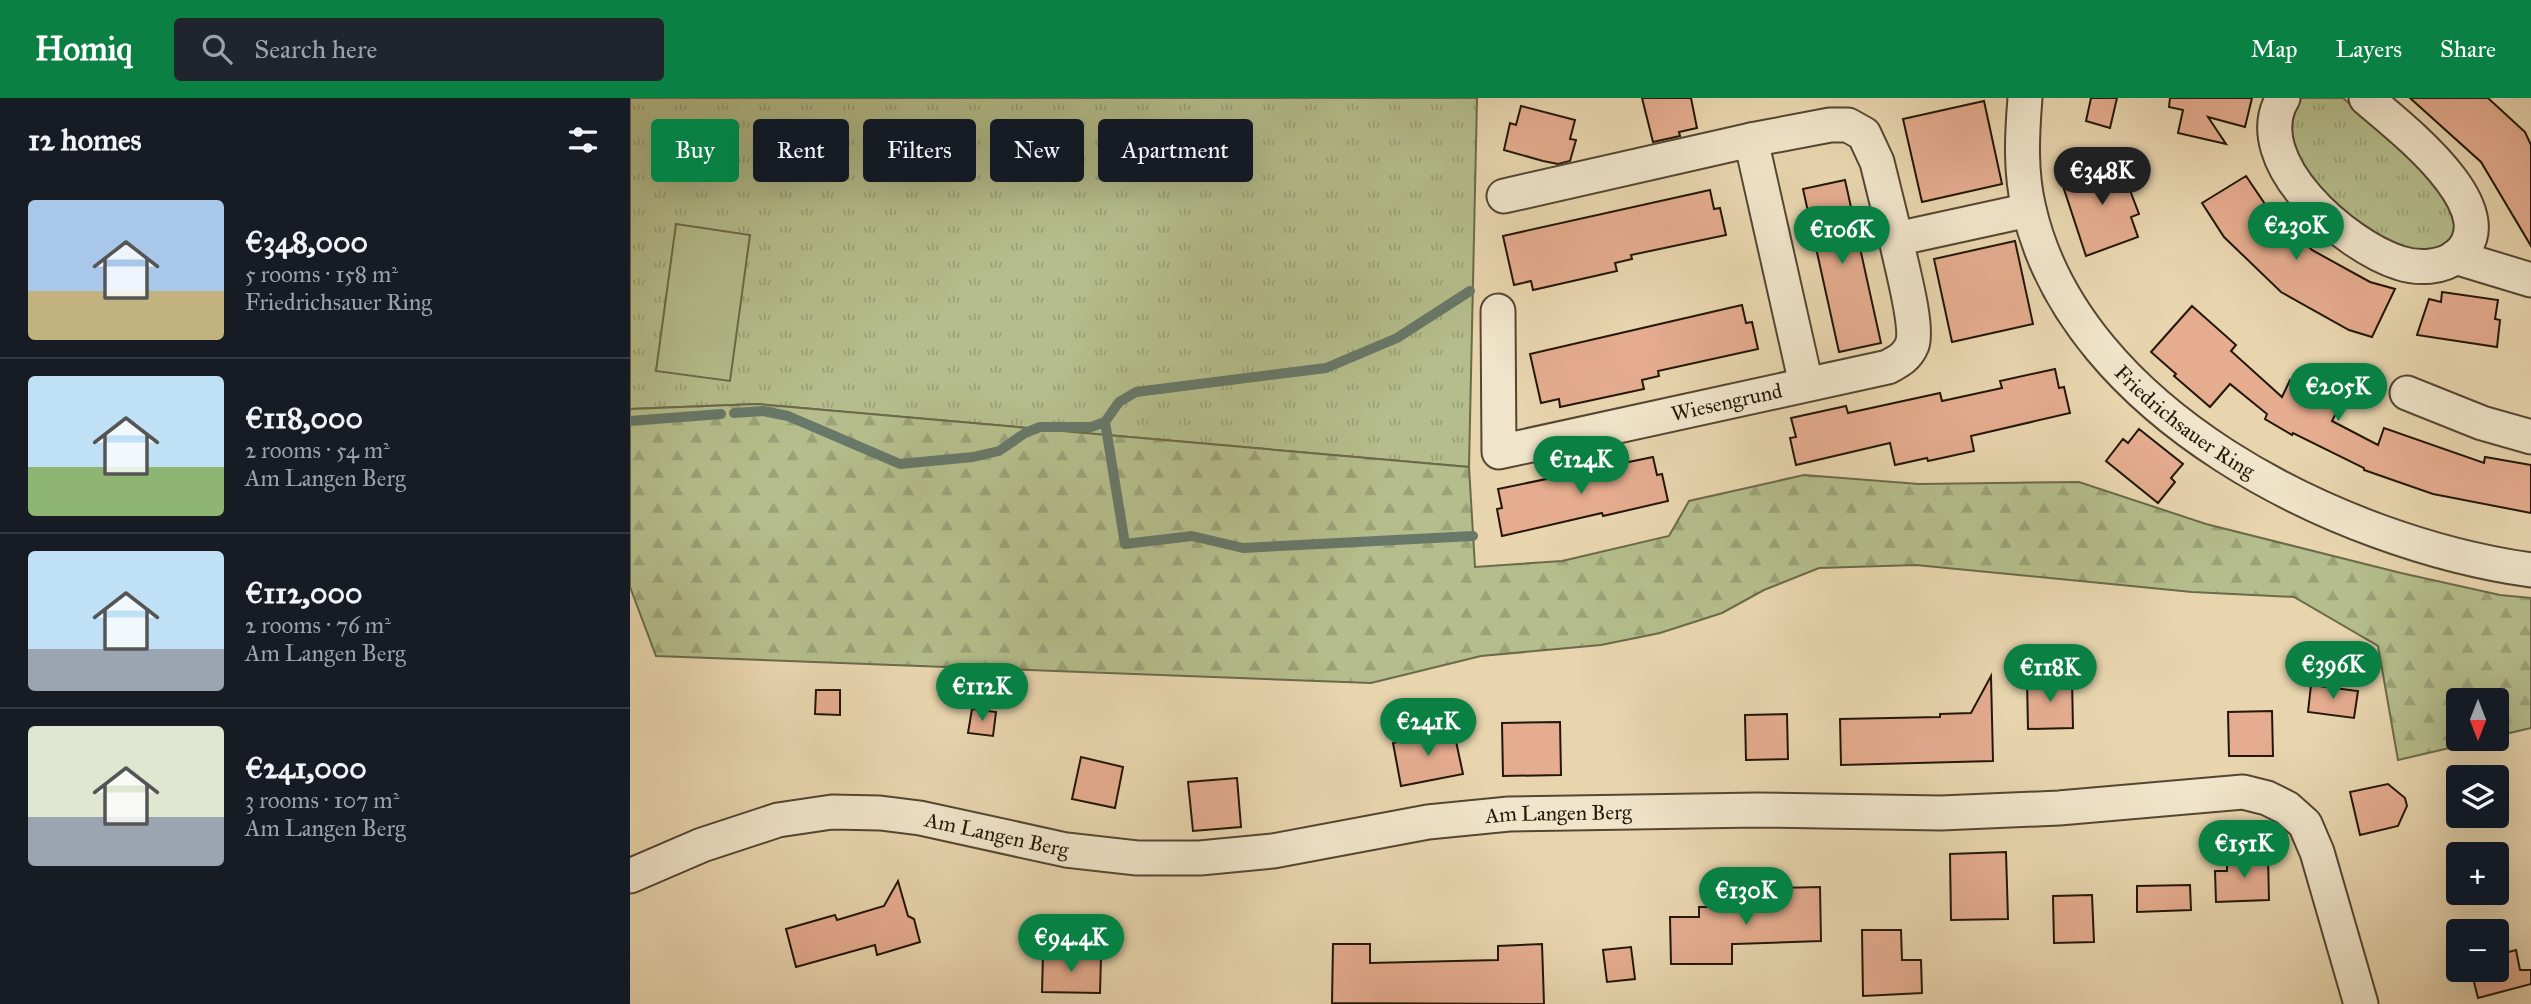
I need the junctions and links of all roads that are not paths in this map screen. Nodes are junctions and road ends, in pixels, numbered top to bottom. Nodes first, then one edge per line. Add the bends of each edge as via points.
1 (2025, 98) edge
2 (2283, 98) edge
3 (2366, 98) edge
4 (1751, 140) junction
5 (1504, 196) dead end
6 (2029, 210) junction
7 (1896, 239) junction
8 (2455, 257) junction
9 (2531, 280) edge
10 (1498, 311) dead end
11 (1806, 384) junction
12 (2407, 393) dead end
13 (2531, 437) edge
14 (2531, 570) edge
15 (630, 876) edge
16 (2361, 1004) edge

1 - 6 street, Friedrichsauer Ring via 2022,158
2 - 8 street via 2276,115 2278,147 2292,179 2314,205 2362,243 2402,264 2433,266
3 - 8 street via 2461,192 2471,226 2468,240
4 - 5 street, Wiesengrund
4 - 7 street, Wiesengrund via 1830,125 1848,125 1864,134 1877,162
4 - 11 street, Wiesengrund
6 - 7 street
6 - 14 street, Friedrichsauer Ring via 2053,277 2078,321 2136,386 2187,428 2267,479 2349,520 2441,552
7 - 11 street, Wiesengrund via 1914,325 1913,343 1903,359 1888,367
8 - 9 street
10 - 11 street, Wiesengrund via 1499,452
12 - 13 street
15 - 16 street, Am Langen Berg via 766,824 832,812 920,818 1066,850 1138,858 1200,858 1509,814 1941,813 2243,792 2287,808 2305,824

